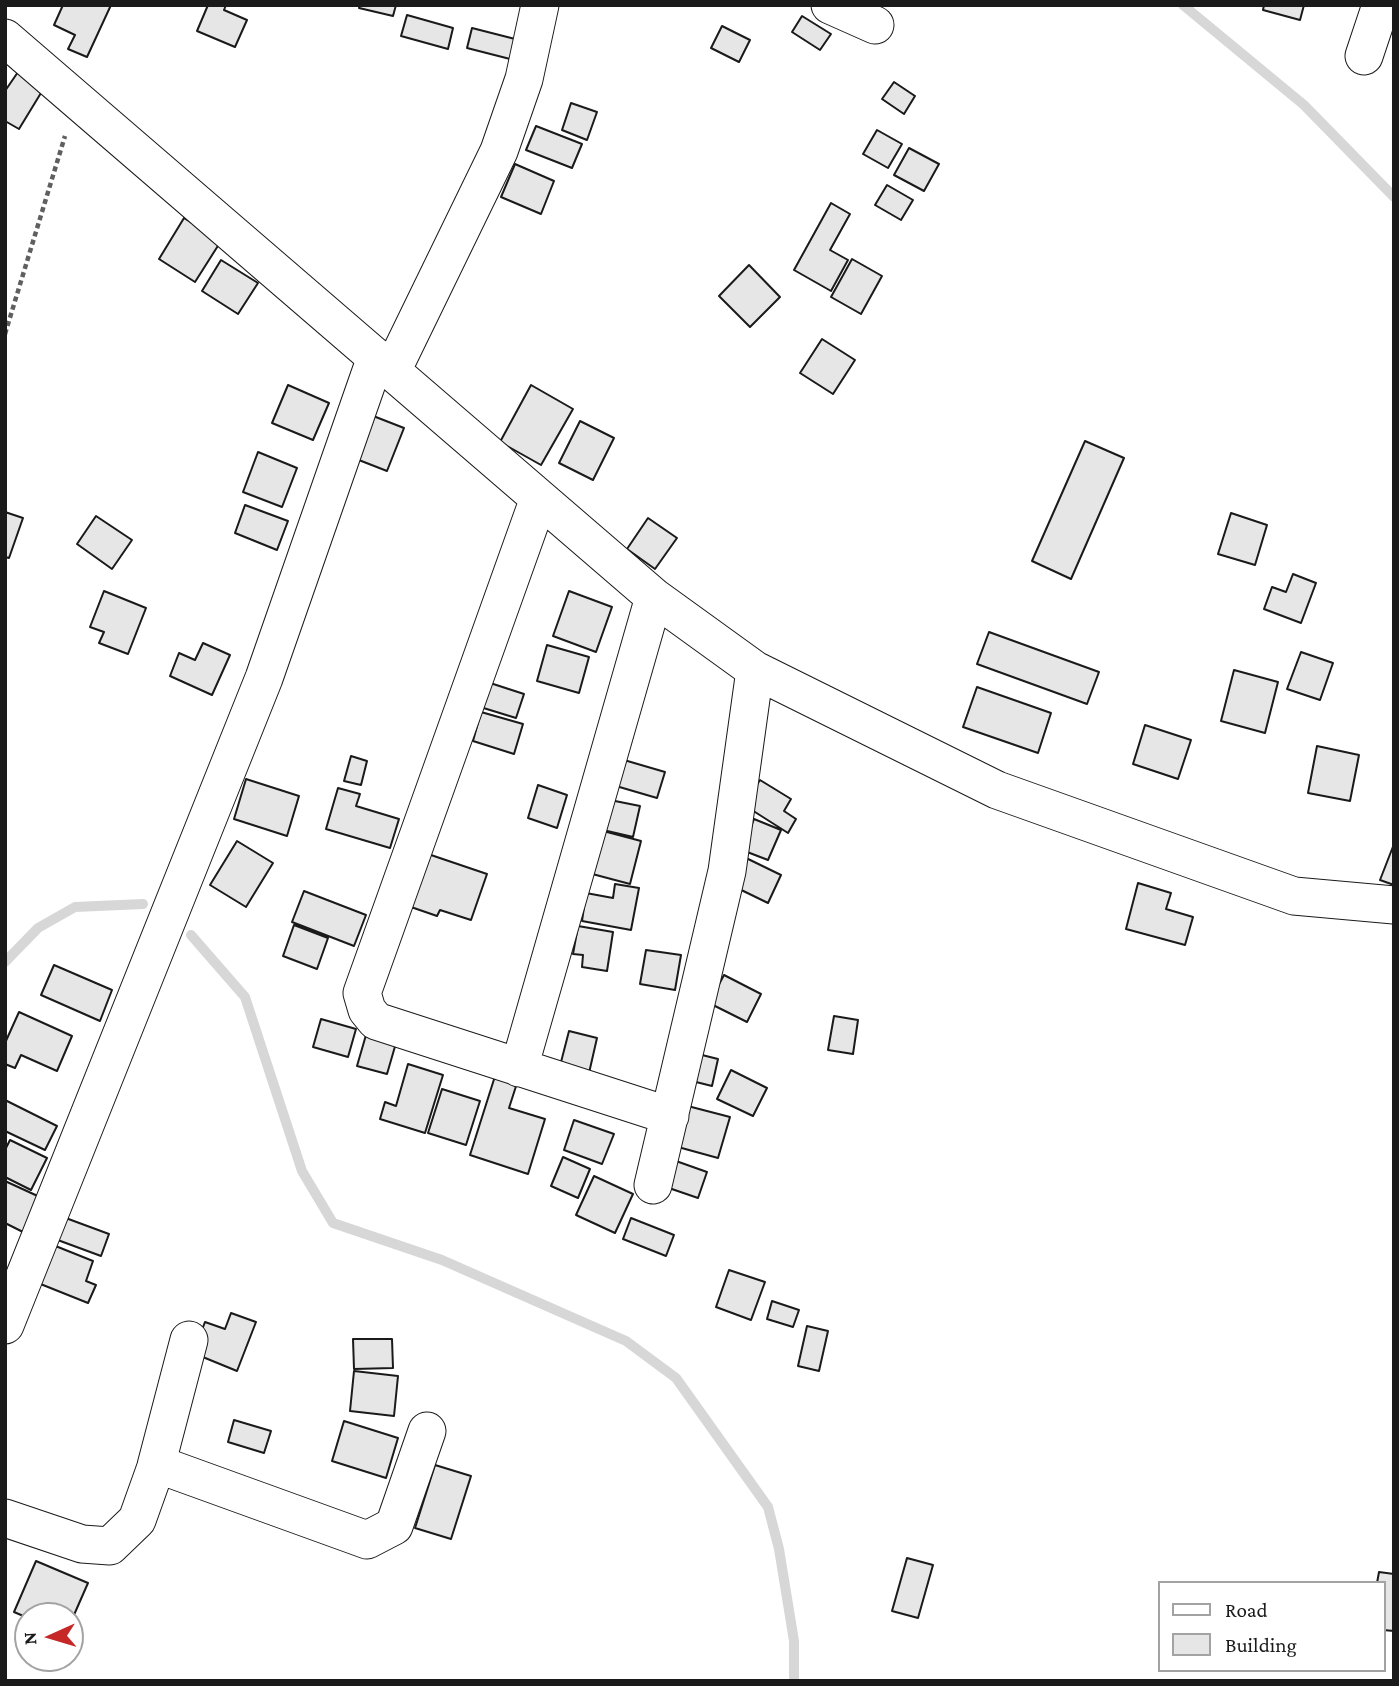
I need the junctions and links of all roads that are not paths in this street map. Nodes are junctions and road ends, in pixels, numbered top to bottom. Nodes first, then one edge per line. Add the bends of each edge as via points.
1 (540, 5) edge
2 (830, 5) edge
3 (1381, 5) edge
4 (875, 25) dead end
5 (5, 38) edge
6 (1364, 57) dead end
7 (384, 364) junction
8 (539, 498) junction
9 (654, 597) junction
10 (755, 670) junction
11 (1394, 905) edge
12 (519, 1068) junction
13 (670, 1116) junction
14 (653, 1185) dead end
15 (5, 1325) edge
16 (189, 1340) dead end
17 (427, 1431) dead end
18 (156, 1466) junction
19 (5, 1518) edge

1 - 7 street via 524,79 499,151
2 - 4 street
3 - 6 street
5 - 7 street
7 - 8 street
7 - 15 street via 264,678
8 - 9 street
8 - 12 street via 362,993 376,1021
9 - 10 street
9 - 12 street
10 - 11 street via 997,790 1294,896
10 - 13 street via 727,871
12 - 13 street
13 - 14 street
16 - 18 street
17 - 18 street via 394,1526 367,1540
18 - 19 street via 137,1520 110,1546 82,1544

